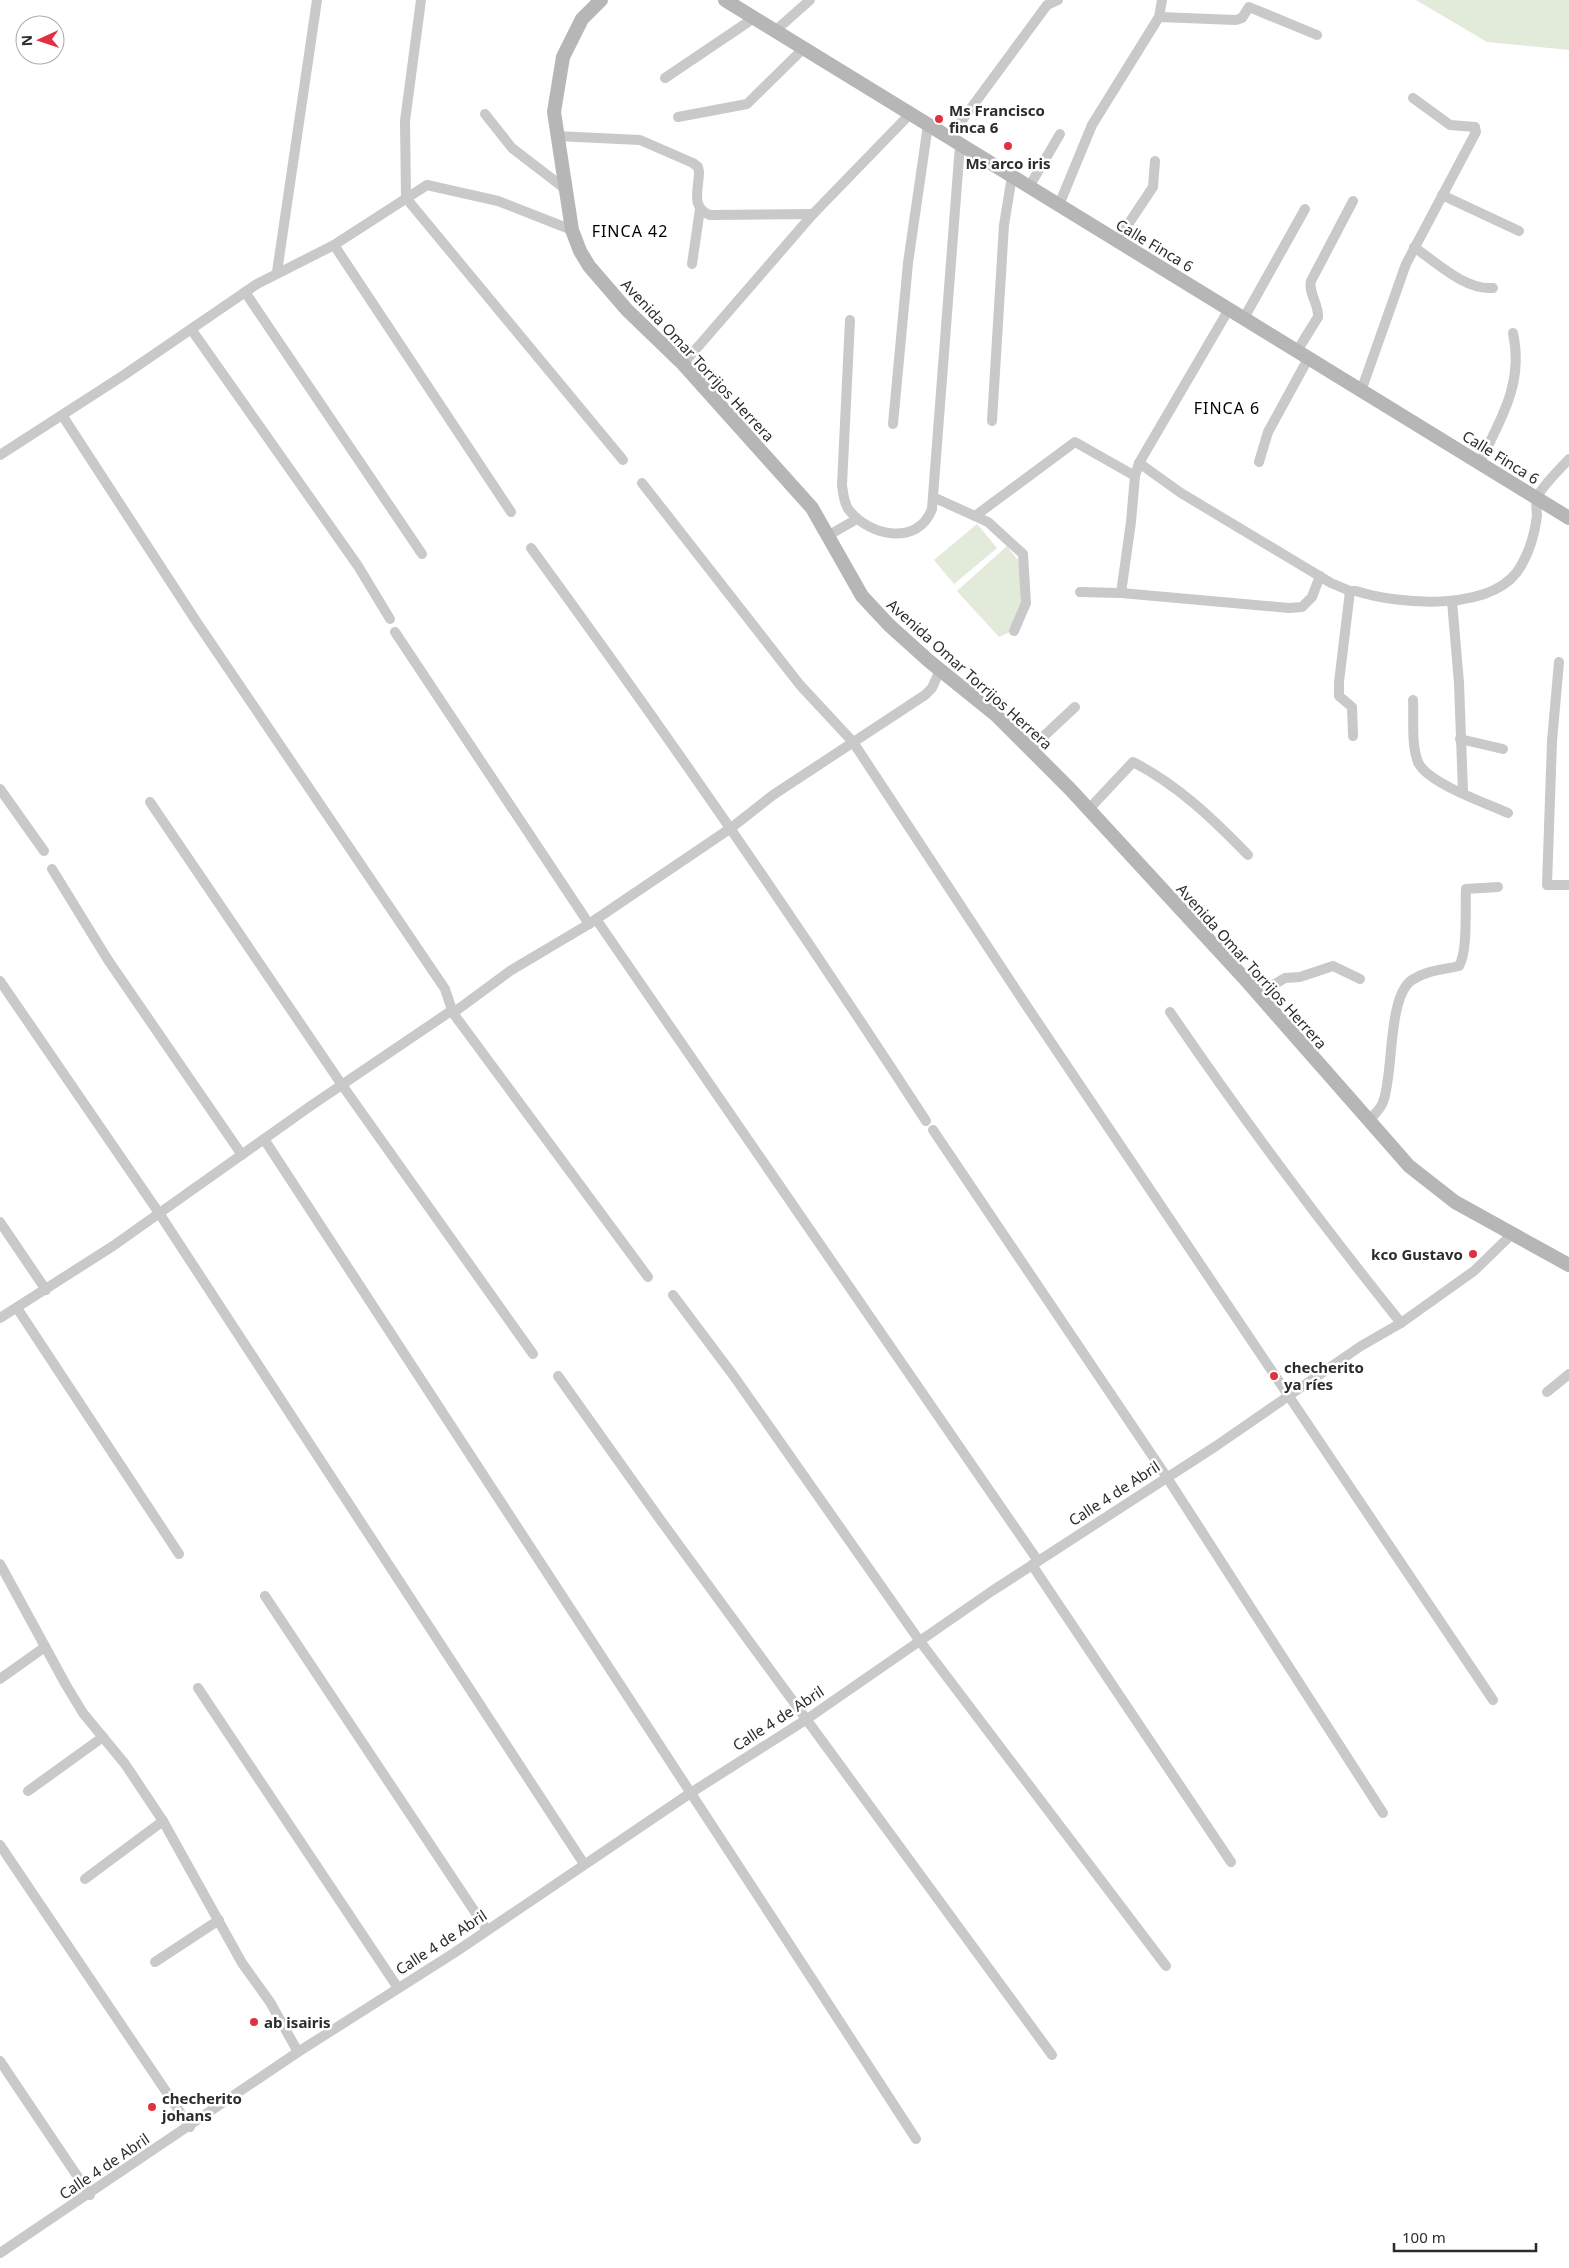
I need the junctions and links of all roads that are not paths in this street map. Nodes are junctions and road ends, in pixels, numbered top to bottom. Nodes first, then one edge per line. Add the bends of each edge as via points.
1 (317, 0) edge
2 (421, 0) edge
3 (601, 0) edge
4 (725, 0) edge
5 (810, 0) edge
6 (1058, 0) edge
7 (1162, 0) edge
8 (1251, 3) edge
9 (1159, 17) junction
10 (754, 18) junction
11 (775, 31) junction
12 (1316, 35) dead end
13 (804, 48) junction
14 (665, 78) dead end
15 (1413, 98) dead end
16 (485, 114) dead end
17 (910, 114) junction
18 (678, 117) dead end
19 (928, 125) junction
20 (1060, 134) dead end
21 (556, 136) junction
22 (955, 141) junction
23 (1155, 161) dead end
24 (1012, 176) junction
25 (1029, 187) junction
26 (564, 188) junction
27 (1442, 195) junction
28 (406, 198) junction
29 (1353, 201) dead end
30 (1059, 205) junction
31 (700, 209) junction
32 (1305, 209) dead end
33 (813, 214) junction
34 (572, 230) junction
35 (1519, 232) dead end
36 (1117, 241) junction
37 (334, 245) junction
38 (1414, 247) junction
39 (692, 264) dead end
40 (277, 272) junction
41 (1493, 288) dead end
42 (245, 292) junction
43 (1230, 309) junction
44 (1244, 318) junction
45 (850, 320) dead end
46 (191, 329) junction
47 (1513, 333) dead end
48 (1302, 354) junction
49 (683, 364) junction
50 (1361, 390) junction
51 (62, 414) junction
52 (992, 420) dead end
53 (893, 424) dead end
54 (0, 455) edge
55 (1569, 459) edge
56 (623, 460) dead end
57 (1259, 462) dead end
58 (1480, 462) junction
59 (1139, 463) junction
60 (1134, 476) junction
61 (642, 483) dead end
62 (933, 497) junction
63 (1537, 498) junction
64 (511, 512) dead end
65 (975, 516) junction
66 (857, 518) junction
67 (1569, 518) edge
68 (829, 535) junction
69 (531, 548) dead end
70 (422, 554) dead end
71 (1320, 576) junction
72 (1080, 592) dead end
73 (1350, 592) junction
74 (1121, 593) junction
75 (1452, 601) junction
76 (390, 619) dead end
77 (1014, 631) dead end
78 (395, 632) dead end
79 (1559, 662) dead end
80 (940, 670) junction
81 (1413, 700) dead end
82 (1075, 706) dead end
83 (1353, 736) dead end
84 (1460, 739) junction
85 (853, 742) junction
86 (1030, 749) junction
87 (1503, 749) dead end
88 (0, 789) edge
89 (1462, 792) junction
90 (150, 802) dead end
91 (1089, 809) junction
92 (1508, 813) dead end
93 (731, 828) junction
94 (44, 852) dead end
95 (1248, 855) dead end
96 (52, 869) dead end
97 (1569, 885) edge
98 (1498, 887) dead end
99 (593, 921) junction
100 (1360, 979) dead end
101 (0, 981) edge
102 (1258, 994) junction
103 (1170, 1012) dead end
104 (453, 1013) junction
105 (342, 1085) junction
106 (1369, 1121) junction
107 (264, 1139) junction
108 (242, 1155) junction
109 (159, 1213) junction
110 (0, 1222) edge
111 (1512, 1234) junction
112 (1569, 1265) edge
113 (648, 1277) dead end
114 (46, 1290) junction
115 (673, 1295) dead end
116 (17, 1308) junction
117 (0, 1318) edge
118 (1401, 1323) junction
119 (533, 1354) dead end
120 (1569, 1374) edge
121 (558, 1376) dead end
122 (1547, 1392) dead end
123 (1288, 1396) junction
124 (1166, 1476) junction
125 (179, 1554) dead end
126 (1035, 1563) junction
127 (0, 1564) edge
128 (264, 1596) dead end
129 (919, 1640) junction
130 (45, 1647) junction
131 (0, 1679) edge
132 (198, 1688) dead end
133 (1493, 1700) dead end
134 (807, 1719) junction
135 (103, 1737) junction
136 (28, 1791) dead end
137 (692, 1792) junction
138 (1383, 1813) dead end
139 (163, 1822) junction
140 (0, 1845) edge
141 (1231, 1862) dead end
142 (584, 1864) junction
143 (85, 1879) dead end
144 (219, 1920) junction
145 (487, 1930) junction
146 (155, 1962) dead end
147 (1166, 1966) dead end
148 (398, 1988) junction
149 (298, 2052) junction
150 (1052, 2055) dead end
151 (0, 2061) edge
152 (190, 2126) junction
153 (916, 2139) dead end
154 (90, 2195) junction
155 (0, 2253) edge

1 - 40 street
2 - 28 street via 405,121
3 - 21 street, Avenida Omar Torrijos Herrera via 582,19 563,56 554,112
4 - 10 street, Calle Finca 6
5 - 11 street
6 - 22 street via 1047,5
7 - 9 street
8 - 9 street via 1242,18 1236,20
8 - 12 street
9 - 30 street via 1092,125
10 - 11 street, Calle Finca 6
10 - 14 street
11 - 13 street, Calle Finca 6
13 - 17 street, Calle Finca 6
13 - 18 street via 747,104
15 - 27 street via 1450,125 1475,127 1476,132
16 - 26 street via 512,148
17 - 19 street, Calle Finca 6
17 - 33 street
19 - 22 street, Calle Finca 6
19 - 53 street via 908,263
20 - 25 street
21 - 26 street, Avenida Omar Torrijos Herrera
21 - 31 street via 640,140 693,163 699,172 696,197
22 - 24 street, Calle Finca 6
22 - 62 street
23 - 36 street via 1153,187
24 - 25 street, Calle Finca 6
24 - 52 street via 1004,224
25 - 30 street, Calle Finca 6
26 - 34 street, Avenida Omar Torrijos Herrera
27 - 35 street
27 - 38 street
28 - 34 street via 427,185 498,201
28 - 37 street
28 - 56 street
29 - 48 street via 1311,281 1318,317
30 - 36 street, Calle Finca 6
31 - 33 street via 710,215
31 - 39 street
32 - 44 street
33 - 49 street
34 - 49 street, Avenida Omar Torrijos Herrera via 589,266 627,310
36 - 43 street, Calle Finca 6
37 - 40 street
37 - 64 street
38 - 41 street via 1480,289
38 - 50 street
40 - 42 street
42 - 46 street
42 - 70 street
43 - 44 street, Calle Finca 6
43 - 59 street
44 - 48 street, Calle Finca 6
45 - 66 street via 842,484 848,509
46 - 51 street
46 - 76 street via 358,566
47 - 58 street via 1517,367 1513,389
48 - 50 street, Calle Finca 6
48 - 57 street via 1268,432
49 - 68 street, Avenida Omar Torrijos Herrera via 812,508
50 - 58 street, Calle Finca 6
51 - 54 street
51 - 104 street via 196,621 445,989
55 - 63 street
58 - 63 street, Calle Finca 6
59 - 60 street
59 - 71 street via 1181,493
60 - 65 street via 1075,442
60 - 74 street
61 - 85 street via 800,685
62 - 65 street
62 - 66 street via 929,518 904,533 881,533
63 - 67 street, Calle Finca 6
63 - 75 street via 1537,517 1521,566 1506,582 1466,600
65 - 77 street via 988,522 1023,554 1026,603
66 - 68 street
68 - 80 street, Avenida Omar Torrijos Herrera via 862,596
69 - 93 street via 632,685
71 - 73 street
71 - 74 street via 1312,597 1302,607
72 - 74 street
73 - 75 street via 1356,590 1396,599
73 - 83 street via 1339,696 1352,708
75 - 84 street
78 - 99 street
79 - 97 street via 1552,741 1547,885
80 - 85 street via 925,695
80 - 86 street, Avenida Omar Torrijos Herrera via 996,715
81 - 89 street via 1415,752 1422,768 1435,779
82 - 86 street
84 - 87 street
84 - 89 street
85 - 93 street
85 - 123 street
86 - 91 street, Avenida Omar Torrijos Herrera
88 - 94 street
89 - 92 street
90 - 105 street
91 - 95 street via 1133,762 1203,809
91 - 102 street, Avenida Omar Torrijos Herrera
93 - 99 street
93 - 124 street
96 - 108 street via 108,960
98 - 106 street via 1466,889 1464,944 1459,966 1425,973 1402,990 1383,1103
99 - 104 street via 510,971
99 - 126 street
100 - 102 street via 1333,966 1300,977 1285,978
101 - 109 street
102 - 106 street, Avenida Omar Torrijos Herrera
103 - 118 street via 1238,1112
104 - 105 street via 451,1011
104 - 113 street
105 - 107 street
105 - 119 street
106 - 111 street, Avenida Omar Torrijos Herrera via 1409,1166 1432,1186
107 - 108 street
107 - 137 street via 494,1496
108 - 109 street
109 - 114 street
109 - 142 street
110 - 114 street
111 - 112 street, Avenida Omar Torrijos Herrera
111 - 118 street, Calle 4 de Abril via 1474,1271
114 - 116 street
115 - 129 street
116 - 117 street
116 - 125 street
118 - 123 street, Calle 4 de Abril
120 - 122 street
121 - 134 street
123 - 124 street, Calle 4 de Abril
123 - 133 street
124 - 126 street, Calle 4 de Abril
124 - 138 street
126 - 129 street, Calle 4 de Abril
126 - 141 street
127 - 130 street
128 - 145 street
129 - 134 street, Calle 4 de Abril
129 - 147 street
130 - 131 street
130 - 135 street via 83,1712
132 - 148 street
134 - 137 street, Calle 4 de Abril
134 - 150 street
135 - 136 street
135 - 139 street
137 - 142 street, Calle 4 de Abril
137 - 153 street
139 - 143 street
139 - 144 street
140 - 152 street
142 - 145 street, Calle 4 de Abril
144 - 146 street
144 - 149 street
145 - 148 street, Calle 4 de Abril
148 - 149 street, Calle 4 de Abril
149 - 152 street, Calle 4 de Abril
151 - 154 street
152 - 154 street, Calle 4 de Abril
154 - 155 street, Calle 4 de Abril

